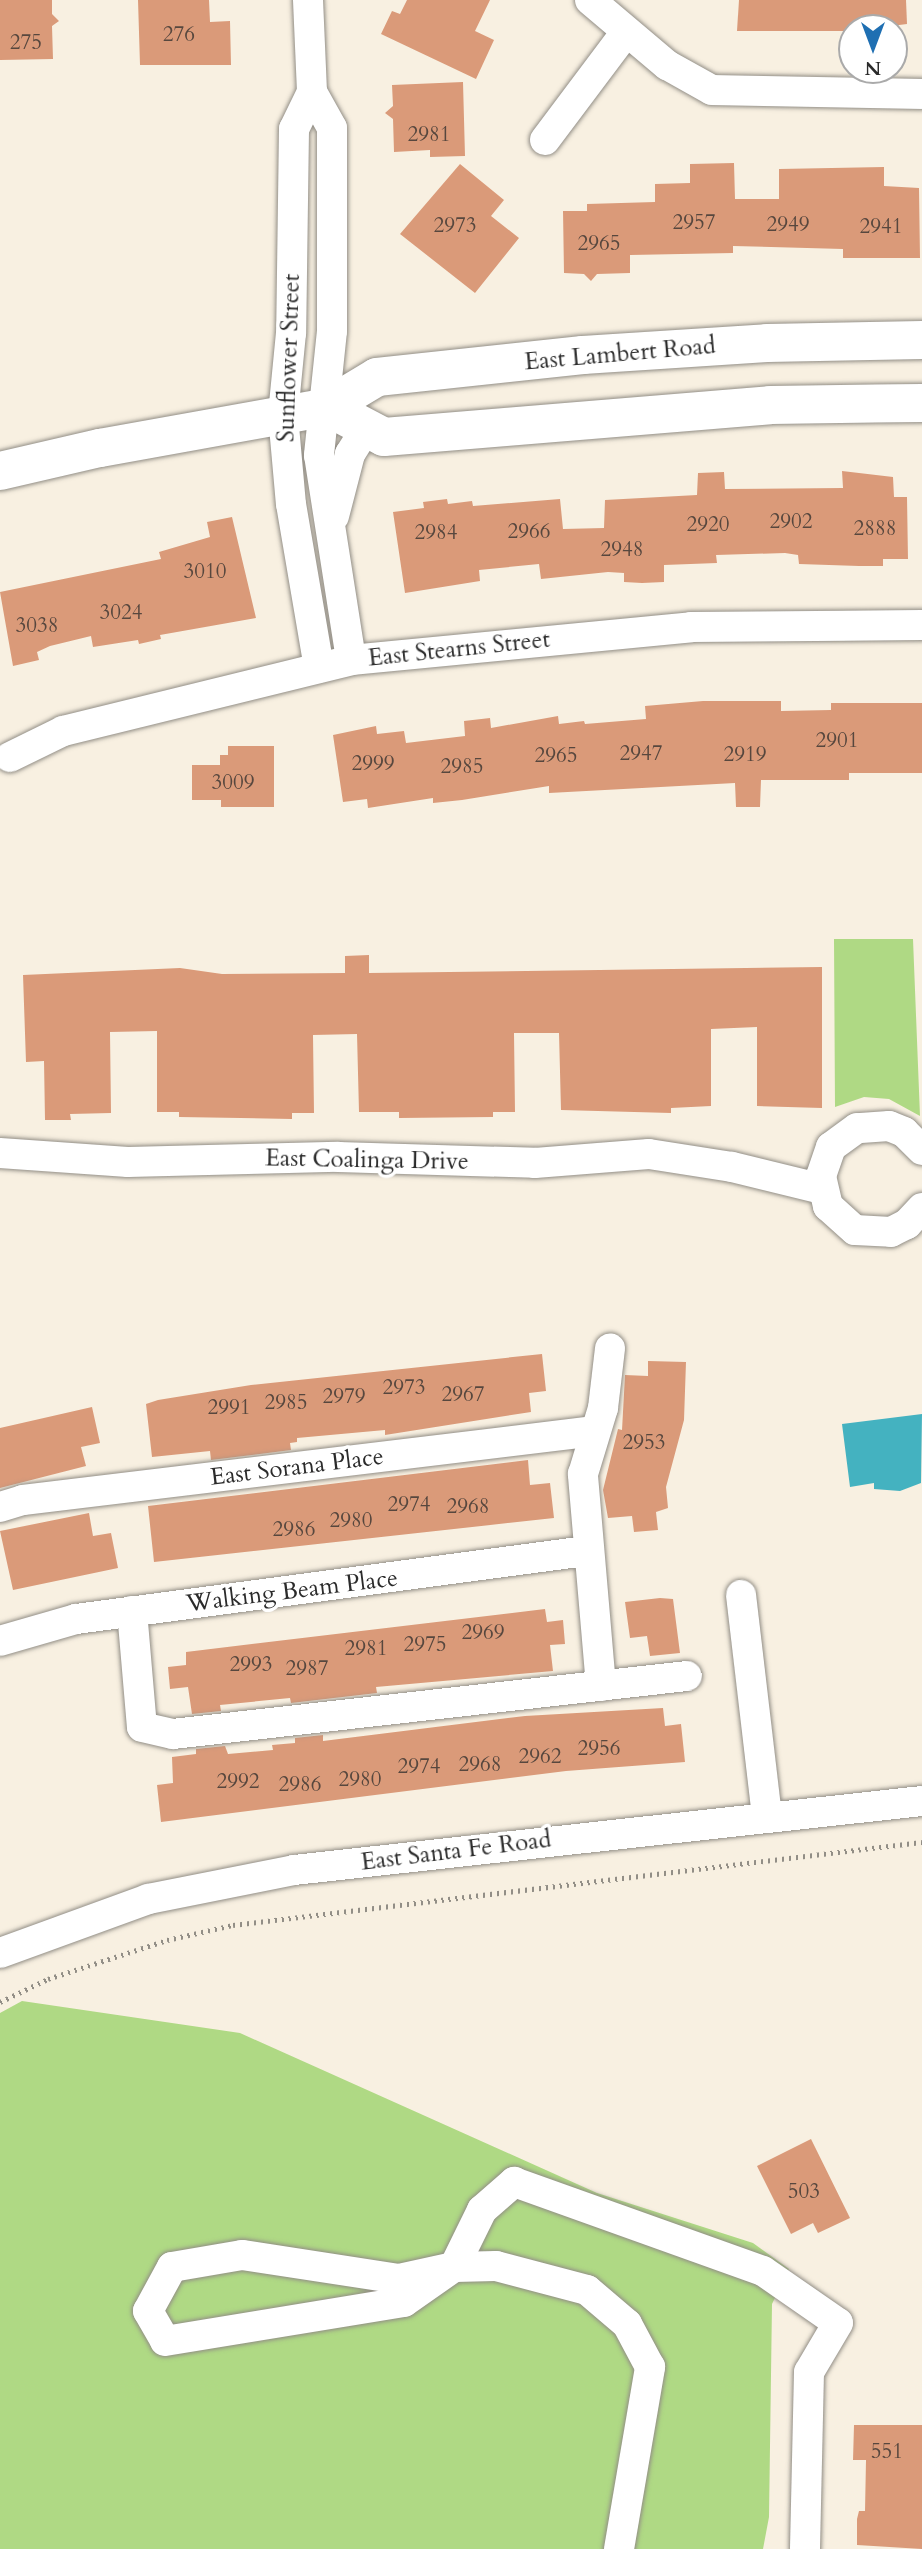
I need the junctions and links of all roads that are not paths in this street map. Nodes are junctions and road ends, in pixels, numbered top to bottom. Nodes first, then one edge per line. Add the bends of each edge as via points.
1 (308, 0) edge
2 (590, 0) edge
3 (626, 32) junction
4 (312, 92) junction
5 (922, 94) edge
6 (545, 140) dead end
7 (922, 340) edge
8 (922, 403) edge
9 (327, 407) junction
10 (283, 415) junction
11 (366, 428) junction
12 (0, 471) edge
13 (331, 541) junction
14 (922, 625) edge
15 (351, 660) junction
16 (319, 668) junction
17 (10, 757) dead end
18 (922, 1150) edge
19 (0, 1153) edge
20 (823, 1175) junction
21 (922, 1209) edge
22 (610, 1348) dead end
23 (595, 1431) junction
24 (0, 1507) edge
25 (586, 1551) junction
26 (741, 1595) dead end
27 (132, 1611) junction
28 (0, 1641) edge
29 (687, 1676) dead end
30 (601, 1686) junction
31 (922, 1801) edge
32 (767, 1815) junction
33 (0, 1953) edge
34 (454, 2267) junction
35 (620, 2549) edge
36 (805, 2549) edge

1 - 4 street, Sunflower Street
2 - 3 street
3 - 5 street via 667,65 712,90
3 - 6 street
4 - 9 street, Sunflower Street via 332,128 332,331
4 - 10 street, Sunflower Street via 293,129 291,333
7 - 9 main road, East Lambert Road via 767,342 391,375 377,377
8 - 11 main road via 770,405 384,438
9 - 10 main road, East Lambert Road
9 - 11 main road
9 - 13 street, Sunflower Street via 319,455
10 - 12 main road, East Lambert Road
10 - 16 street, Sunflower Street via 291,503
11 - 13 street via 356,440 340,481
13 - 15 street, Sunflower Street
14 - 15 street, East Stearns Street via 691,627
15 - 16 street, East Stearns Street
16 - 17 street, East Stearns Street via 62,731
18 - 20 street via 904,1132 873,1125 843,1136
19 - 20 street, East Coalinga Drive via 128,1161 338,1157 535,1163 649,1154
20 - 21 street via 840,1221 873,1234 907,1224
22 - 23 street via 603,1408
23 - 24 street, East Sorana Place via 23,1500
23 - 25 street via 583,1474
25 - 27 street, Walking Beam Place
25 - 30 street
26 - 32 street
27 - 28 street, Walking Beam Place via 76,1619
27 - 30 street via 142,1727 173,1734
29 - 30 street
31 - 32 street, East Santa Fe Road
32 - 33 street, East Santa Fe Road via 294,1870 148,1899
34 - 34 street via 404,2302 238,2331 165,2341 148,2311 172,2267 242,2255 399,2279
34 - 35 street via 496,2266 587,2290 627,2324 650,2367
34 - 36 street via 482,2210 513,2182 763,2271 838,2323 809,2372

